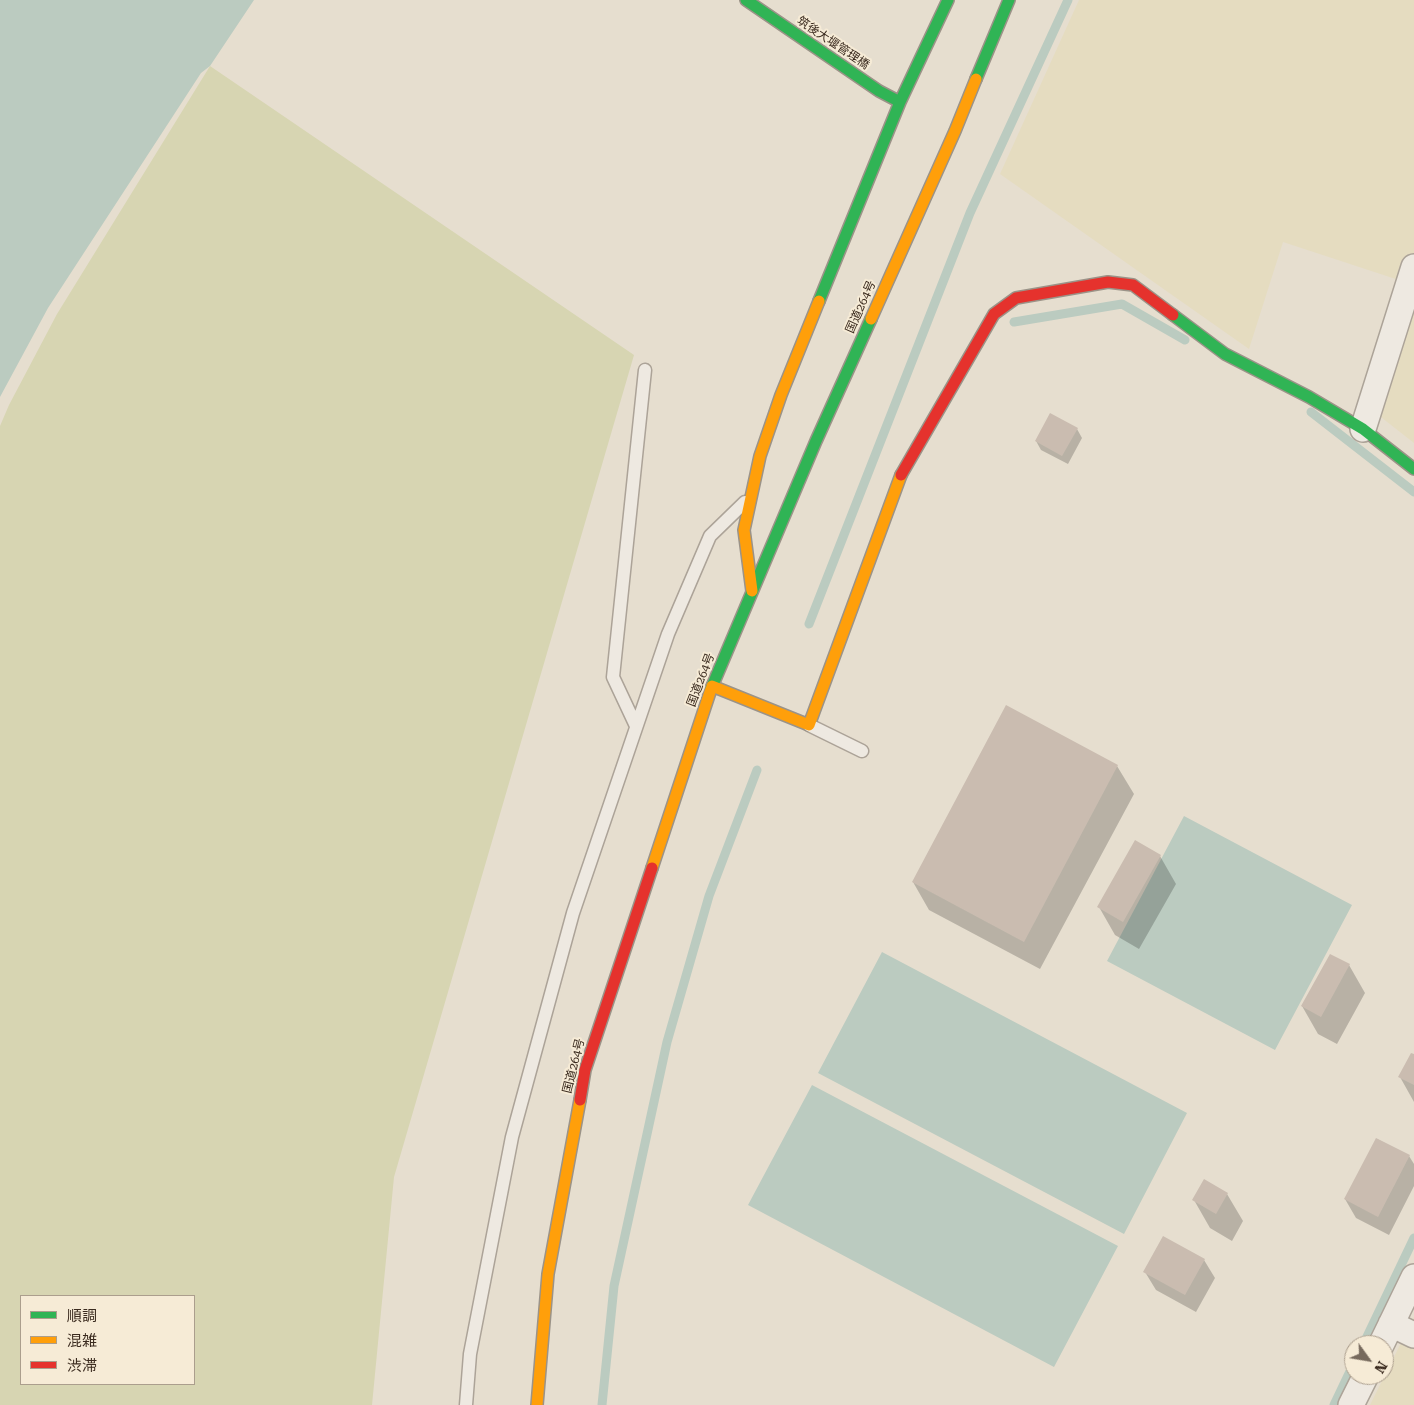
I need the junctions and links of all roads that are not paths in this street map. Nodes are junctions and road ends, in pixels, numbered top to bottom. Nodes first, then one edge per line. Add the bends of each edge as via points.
1 (746, 0) edge
2 (948, 0) edge
3 (1009, 0) edge
4 (900, 102) junction
5 (1414, 267) edge
6 (645, 370) dead end
7 (1363, 428) junction
8 (1414, 469) edge
9 (752, 494) junction
10 (752, 591) junction
11 (712, 686) junction
12 (809, 725) junction
13 (636, 726) junction
14 (862, 751) dead end
15 (1414, 1277) edge
16 (1386, 1334) edge
17 (1414, 1335) edge
18 (1361, 1385) edge
19 (466, 1405) edge
20 (537, 1405) edge
21 (1351, 1405) edge

1 - 4 main road, 筑後大堰管理橋 via 879,92
2 - 4 main road
3 - 10 main road, 国道264号 via 955,131
4 - 9 main road via 781,395 760,456
5 - 7 street
6 - 13 lane via 613,677
7 - 8 main road
7 - 12 main road via 1226,354 1133,285 1108,282 1016,298 994,314 903,469
9 - 10 main road via 744,530
9 - 13 lane via 710,536 668,634
10 - 11 main road, 国道264号
11 - 12 main road
11 - 20 main road, 国道264号 via 585,1070 548,1274
12 - 14 lane
13 - 19 lane via 573,913 512,1137 470,1354
15 - 16 street
16 - 17 street
18 - 21 street

